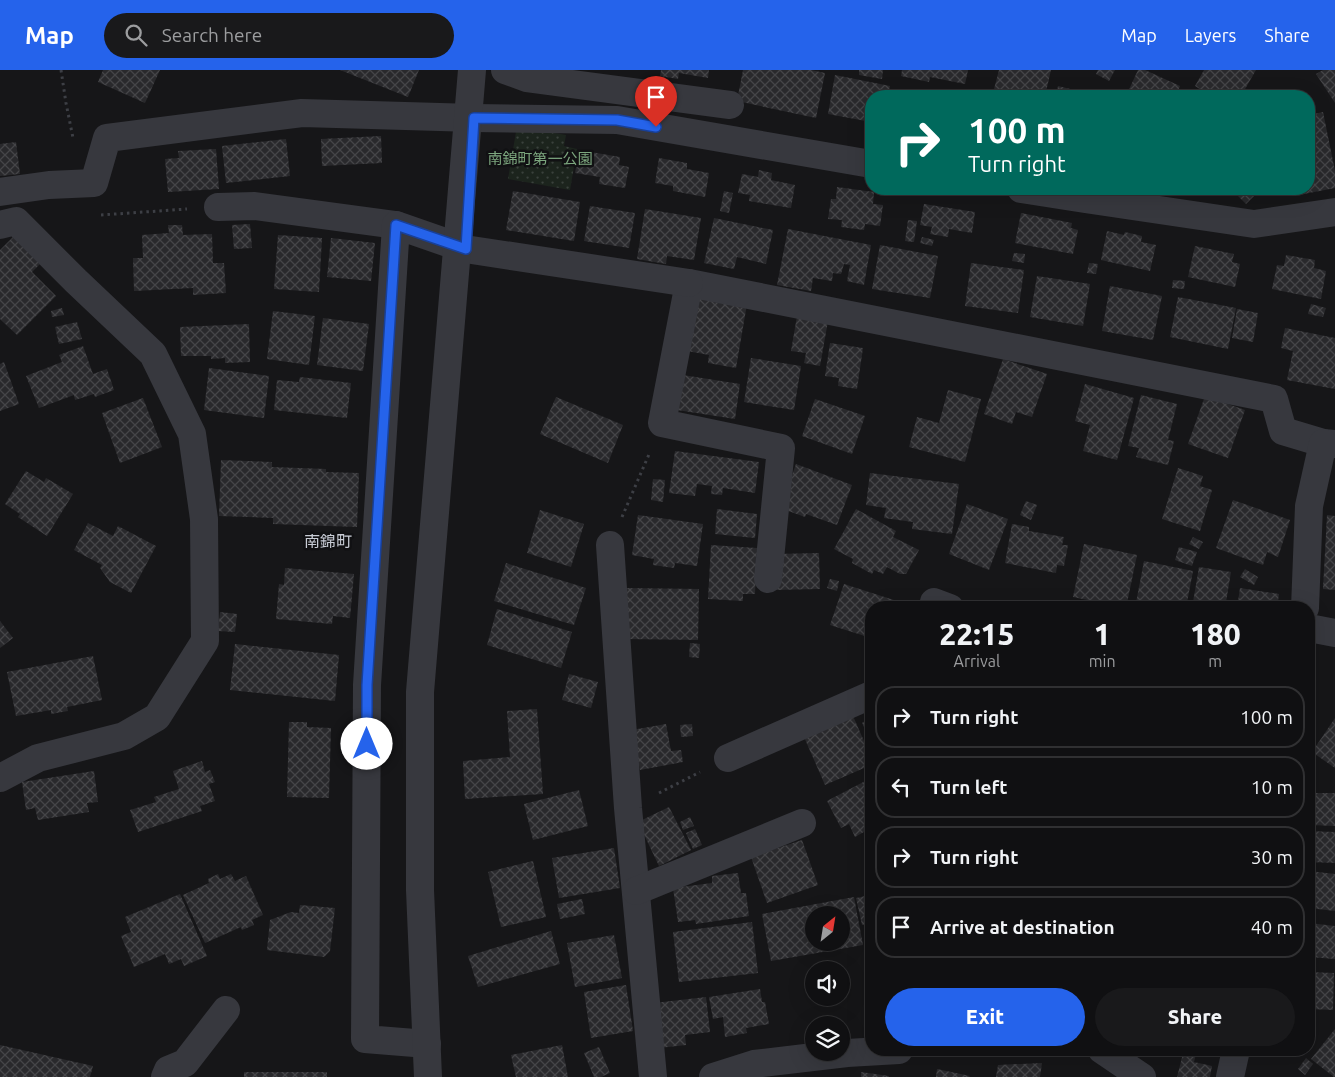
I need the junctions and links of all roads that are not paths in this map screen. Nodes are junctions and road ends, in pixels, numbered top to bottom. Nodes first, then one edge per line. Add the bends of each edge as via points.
1 (472, 70) edge
2 (505, 70) edge
3 (730, 105) dead end
4 (474, 118) junction
5 (865, 163) edge
6 (0, 192) edge
7 (1059, 195) edge
8 (218, 207) road end
9 (1335, 212) edge
10 (0, 225) edge
11 (396, 225) junction
12 (466, 249) junction
13 (689, 282) junction
14 (1329, 444) edge
15 (610, 545) road end
16 (768, 579) dead end
17 (1305, 601) edge
18 (1315, 629) edge
19 (1335, 633) edge
20 (865, 698) edge
21 (728, 758) road end
22 (0, 778) edge
23 (802, 823) dead end
24 (636, 892) junction
25 (226, 1010) dead end
26 (427, 1044) junction
27 (865, 1052) edge
28 (1109, 1056) edge
29 (1235, 1056) edge
30 (1129, 1073) edge
31 (165, 1077) edge
32 (428, 1077) edge
33 (653, 1077) edge
34 (713, 1077) edge
35 (1230, 1077) edge

1 - 26 street via 420,692 420,890
2 - 3 street via 527,78
4 - 5 street via 617,120
4 - 6 street via 302,113 107,138 94,183
4 - 12 street
7 - 9 street via 1254,224
8 - 11 street via 255,206
10 - 22 street via 16,221 153,354 192,434 204,519 205,641 157,717 124,736 38,758
11 - 12 street
11 - 26 street via 367,685 364,1040
12 - 13 street
13 - 14 street via 1274,399 1283,431
13 - 16 street via 662,423 781,448
14 - 17 street via 1309,506
15 - 24 street
18 - 19 street
20 - 21 street
23 - 24 street
24 - 33 street
25 - 31 street via 185,1063 168,1070
26 - 32 street
27 - 34 street via 754,1064
28 - 30 street
29 - 35 street

